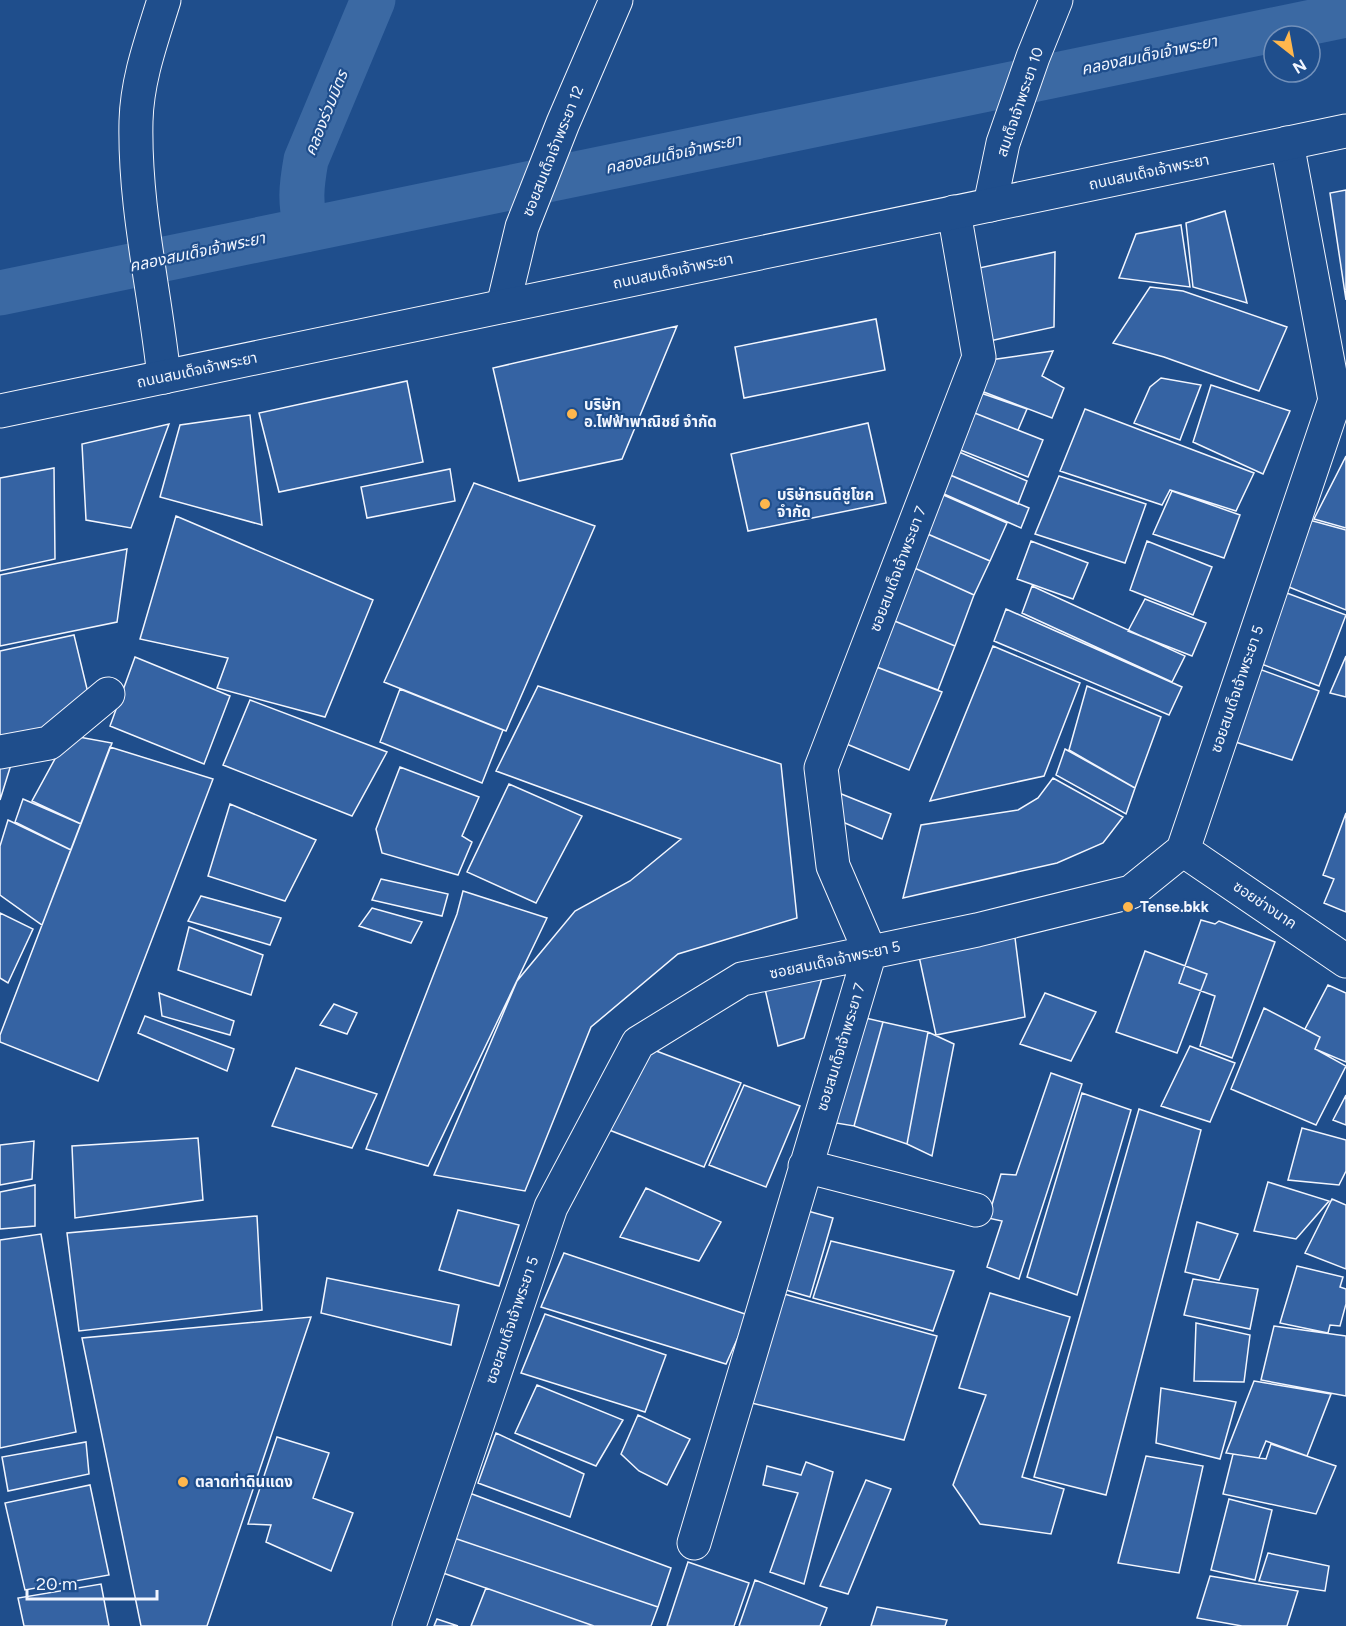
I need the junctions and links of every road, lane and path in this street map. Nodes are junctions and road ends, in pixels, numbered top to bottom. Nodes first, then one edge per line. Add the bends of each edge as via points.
1 (164, 0) edge
2 (616, 0) edge
3 (1056, 0) edge
4 (1346, 131) edge
5 (1287, 143) junction
6 (990, 205) junction
7 (954, 212) junction
8 (503, 306) junction
9 (164, 376) junction
10 (1340, 403) edge
11 (0, 411) edge
12 (108, 694) dead end
13 (0, 752) edge
14 (1183, 850) junction
15 (870, 952) junction
16 (1346, 962) edge
17 (805, 1166) junction
18 (976, 1210) dead end
19 (694, 1543) dead end
20 (409, 1626) edge

1 - 9 street via 146,57 136,119 144,242
2 - 8 street, ซอยสมเด็จเจ้าพระยา 12 via 522,227
3 - 6 street, สมเด็จเจ้าพระยา 10 via 1003,143
4 - 5 street, ถนนสมเด็จเจ้าพระยา
5 - 6 street, ถนนสมเด็จเจ้าพระยา
5 - 10 street, ซอยสมเด็จเจ้าพระยา 5
6 - 7 street, ถนนสมเด็จเจ้าพระยา
7 - 8 street, ถนนสมเด็จเจ้าพระยา
7 - 15 street, ซอยสมเด็จเจ้าพระยา 7 via 979,357 821,768 833,866
8 - 9 street, ถนนสมเด็จเจ้าพระยา
9 - 11 street, ถนนสมเด็จเจ้าพระยา
10 - 14 street, ซอยสมเด็จเจ้าพระยา 5
12 - 13 street via 49,743
14 - 15 street, ซอยสมเด็จเจ้าพระยา 5 via 1131,892
14 - 16 street, ซอยช่างนาค
15 - 17 street, ซอยสมเด็จเจ้าพระยา 7
15 - 20 street, ซอยสมเด็จเจ้าพระยา 5 via 742,979 638,1043 551,1207
17 - 18 street
17 - 19 street, ซอยสมเด็จเจ้าพระยา 7

